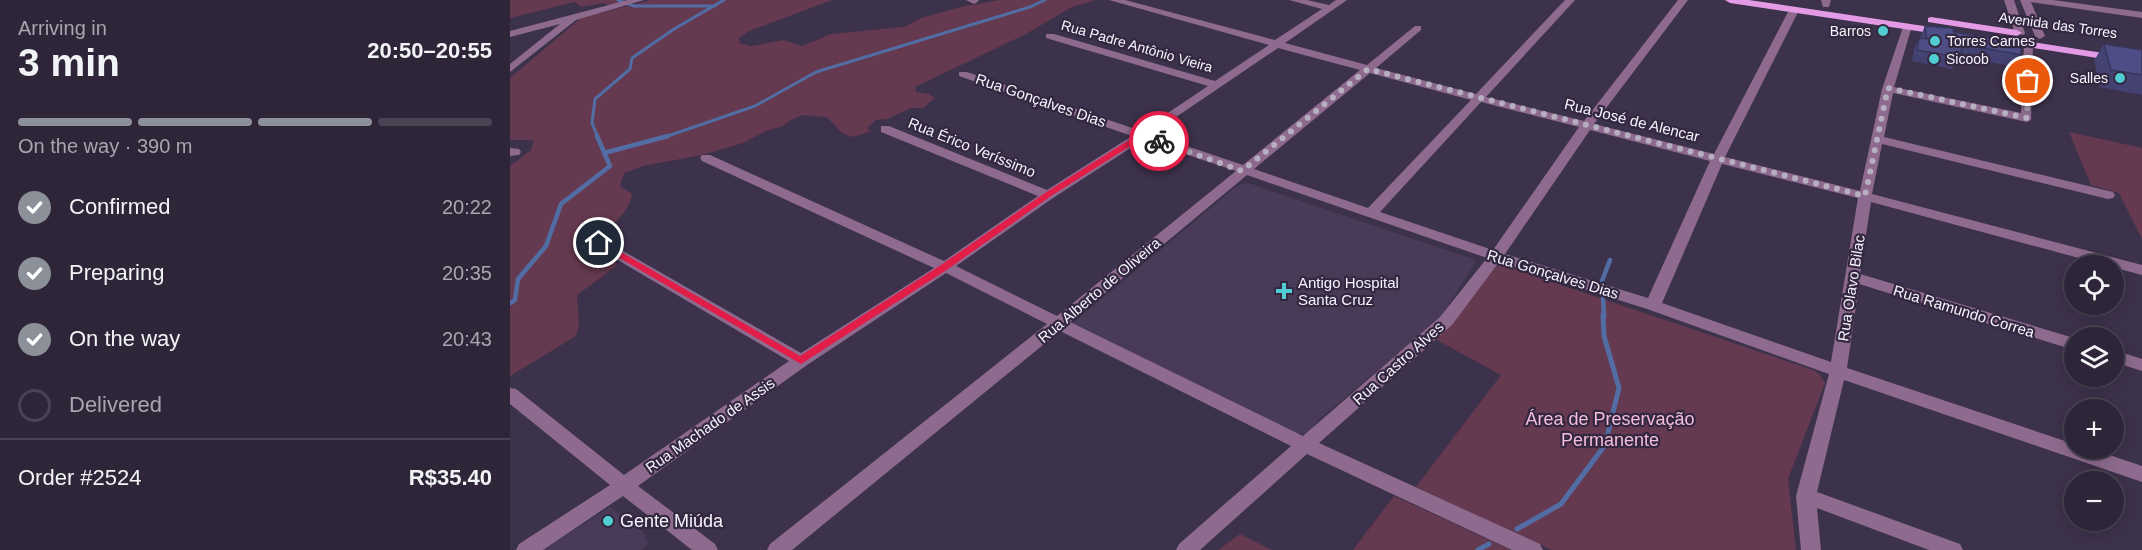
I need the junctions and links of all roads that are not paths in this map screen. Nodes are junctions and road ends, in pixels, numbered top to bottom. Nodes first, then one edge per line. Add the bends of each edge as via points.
1 (639, 0) edge
2 (1114, 0) edge
3 (1294, 0) edge
4 (1570, 0) edge
5 (1683, 0) edge
6 (1730, 0) edge
7 (2008, 0) edge
8 (2025, 0) edge
9 (2033, 0) edge
10 (1826, 2) edge
11 (1336, 4) edge
12 (1793, 5) edge
13 (2142, 15) edge
14 (576, 17) junction
15 (1907, 26) junction
16 (1418, 28) dead end
17 (2020, 33) junction
18 (510, 34) edge
19 (1050, 36) dead end
20 (2040, 36) junction
21 (2090, 43) junction
22 (1277, 44) junction
23 (2028, 44) junction
24 (2142, 51) edge
25 (2078, 52) junction
26 (2142, 62) edge
27 (510, 69) edge
28 (1368, 69) junction
29 (963, 74) dead end
30 (1217, 85) junction
31 (1888, 88) junction
32 (1477, 98) junction
33 (1587, 125) junction
34 (885, 129) dead end
35 (1142, 135) junction
36 (1878, 139) junction
37 (706, 158) dead end
38 (1718, 158) junction
39 (1242, 171) junction
40 (1048, 195) junction
41 (2108, 195) dead end
42 (1865, 196) junction
43 (1370, 214) junction
44 (599, 243) dead end
45 (1496, 256) junction
46 (945, 267) junction
47 (2142, 270) edge
48 (1854, 277) junction
49 (1653, 305) junction
50 (1058, 324) junction
51 (2064, 341) edge
52 (2124, 359) edge
53 (801, 361) junction
54 (2142, 365) edge
55 (1838, 371) junction
56 (510, 394) edge
57 (1305, 445) junction
58 (2142, 474) edge
59 (624, 486) junction
60 (1806, 496) junction
61 (526, 550) edge
62 (708, 550) edge
63 (777, 550) edge
64 (1186, 550) edge
65 (1533, 550) edge
66 (1811, 550) edge
67 (1953, 550) edge

1 - 14 street
2 - 22 street, Rua José de Alencar
3 - 11 street
4 - 32 street
5 - 33 street, Rua Castro Alves
6 - 12 main road, Avenida das Torres
7 - 17 street
8 - 20 street
9 - 13 street
10 - 12 main road, Avenida das Torres
10 - 17 main road, Avenida das Torres
11 - 22 street, Rua Machado de Assis
12 - 15 main road, Avenida das Torres
12 - 38 street
14 - 18 street
14 - 27 street
15 - 23 main road, Avenida das Torres
15 - 31 street, Rua Olavo Bilac
16 - 28 street, Rua Alberto de Oliveira
17 - 20 main road, Avenida das Torres
19 - 30 street, Rua Padre Antônio Vieira
20 - 21 main road, Avenida das Torres
21 - 24 main road, Avenida das Torres
21 - 25 main road via 2102,52
22 - 28 street, Rua José de Alencar
22 - 30 street, Rua Machado de Assis
23 - 25 main road, Avenida das Torres
23 - 31 street via 2027,118
25 - 26 main road, Avenida das Torres
28 - 32 street, Rua José de Alencar
28 - 39 street, Rua Alberto de Oliveira
29 - 35 street, Rua Gonçalves Dias
30 - 35 street, Rua Machado de Assis
31 - 36 street, Rua Olavo Bilac
32 - 33 street, Rua José de Alencar
32 - 43 street
33 - 38 street, Rua José de Alencar
33 - 45 street, Rua Castro Alves
34 - 40 street, Rua Érico Veríssimo
35 - 39 street, Rua Gonçalves Dias
35 - 40 street, Rua Machado de Assis
36 - 41 street
36 - 42 street, Rua Olavo Bilac
37 - 46 street
38 - 42 street, Rua José de Alencar
38 - 49 street
39 - 43 street, Rua Gonçalves Dias
39 - 50 street, Rua Alberto de Oliveira
40 - 46 street, Rua Machado de Assis
42 - 47 street, Rua José de Alencar
42 - 48 street, Rua Olavo Bilac
43 - 45 street, Rua Gonçalves Dias
44 - 53 street
45 - 49 street, Rua Gonçalves Dias
45 - 57 street, Rua Castro Alves via 1446,321
46 - 50 street
46 - 53 street, Rua Machado de Assis
48 - 51 street, Rua Ramundo Correa
48 - 55 street, Rua Olavo Bilac
49 - 55 street, Rua Gonçalves Dias
50 - 57 street
50 - 63 street, Rua Alberto de Oliveira
52 - 54 street
53 - 59 street, Rua Machado de Assis
55 - 58 street, Rua Gonçalves Dias
55 - 60 street, Rua Olavo Bilac
56 - 59 street
57 - 64 street, Rua Castro Alves
57 - 65 street
59 - 61 street, Rua Machado de Assis
59 - 62 street
60 - 66 street, Rua Olavo Bilac
60 - 67 street

